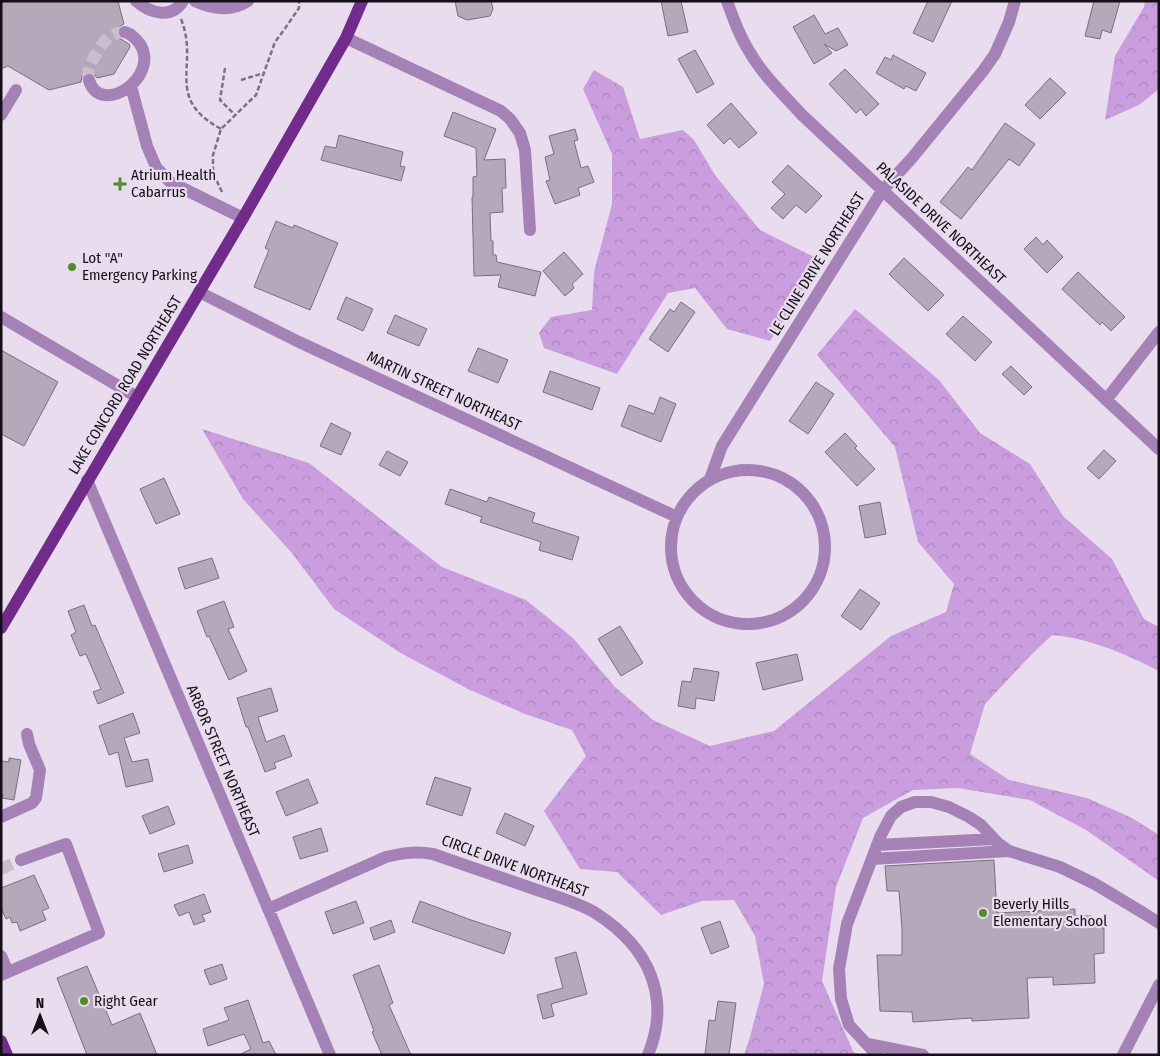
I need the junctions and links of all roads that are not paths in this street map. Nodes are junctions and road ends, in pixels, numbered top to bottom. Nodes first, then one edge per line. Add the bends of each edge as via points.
1 (136, 1) edge
2 (195, 1) edge
3 (248, 1) edge
4 (362, 1) edge
5 (726, 1) edge
6 (1015, 1) edge
7 (180, 5) edge
8 (126, 32) dead end
9 (346, 38) junction
10 (89, 80) dead end
11 (131, 86) junction
12 (16, 90) dead end
13 (1, 115) edge
14 (882, 191) junction
15 (243, 218) junction
16 (530, 230) dead end
17 (199, 292) junction
18 (1, 317) edge
19 (1159, 332) edge
20 (137, 397) junction
21 (1106, 400) junction
22 (1159, 449) edge
23 (710, 479) junction
24 (87, 480) junction
25 (676, 517) junction
26 (1, 628) edge
27 (27, 734) dead end
28 (1, 817) edge
29 (994, 839) junction
30 (877, 845) junction
31 (1009, 850) junction
32 (872, 859) junction
33 (21, 860) tunnel mouth
34 (268, 909) junction
35 (1159, 924) edge
36 (1, 956) edge
37 (5, 973) edge
38 (1159, 985) edge
39 (1, 1041) edge
40 (868, 1044) junction
41 (7, 1055) edge
42 (330, 1055) edge
43 (648, 1055) edge
44 (877, 1055) edge
45 (923, 1055) edge
46 (1123, 1055) edge

1 - 7 street via 156,12 167,12
2 - 3 street via 207,7 222,8 240,6
4 - 9 main road, LAKE CONCORD ROAD NORTHEAST
5 - 14 street, PALASIDE DRIVE NORTHEAST via 739,33 758,65 801,114
6 - 14 street, LE CLINE DRIVE NORTHEAST via 995,54 983,72
8 - 11 street via 143,49 142,72
9 - 15 main road, LAKE CONCORD ROAD NORTHEAST
9 - 16 street via 501,111 510,119 520,133 525,150
10 - 11 street via 93,90 102,95 119,93
11 - 15 street via 156,167 170,182
12 - 13 street
14 - 21 street, PALASIDE DRIVE NORTHEAST
14 - 23 street, LE CLINE DRIVE NORTHEAST via 722,446
15 - 17 main road, LAKE CONCORD ROAD NORTHEAST
17 - 20 main road, LAKE CONCORD ROAD NORTHEAST
17 - 25 street, MARTIN STREET NORTHEAST via 299,342
18 - 20 street
19 - 21 street
20 - 24 main road, LAKE CONCORD ROAD NORTHEAST
21 - 22 street, PALASIDE DRIVE NORTHEAST
23 - 25 street via 696,489
23 - 25 street via 727,472 763,471 781,476 809,499 825,531 826,550 824,568 806,599 792,611 759,624 728,622 706,612 694,602 676,577 670,547
24 - 26 main road, LAKE CONCORD ROAD NORTHEAST
24 - 34 street, ARBOR STREET NORTHEAST
27 - 28 street via 40,770 36,798
29 - 30 street
29 - 30 street via 969,816 931,802 915,802 901,807 891,816
29 - 31 street
30 - 32 street
31 - 32 street
31 - 35 street via 1060,867 1112,894
32 - 40 street via 847,924 840,969 841,999 849,1025
33 - 37 street via 66,844 99,933
34 - 42 street, ARBOR STREET NORTHEAST
34 - 43 street, CIRCLE DRIVE NORTHEAST via 404,852 433,854 564,899 596,913 617,929 639,952 647,966 656,994 657,1020
36 - 37 street
38 - 46 street
39 - 41 main road
40 - 44 street
40 - 45 street

